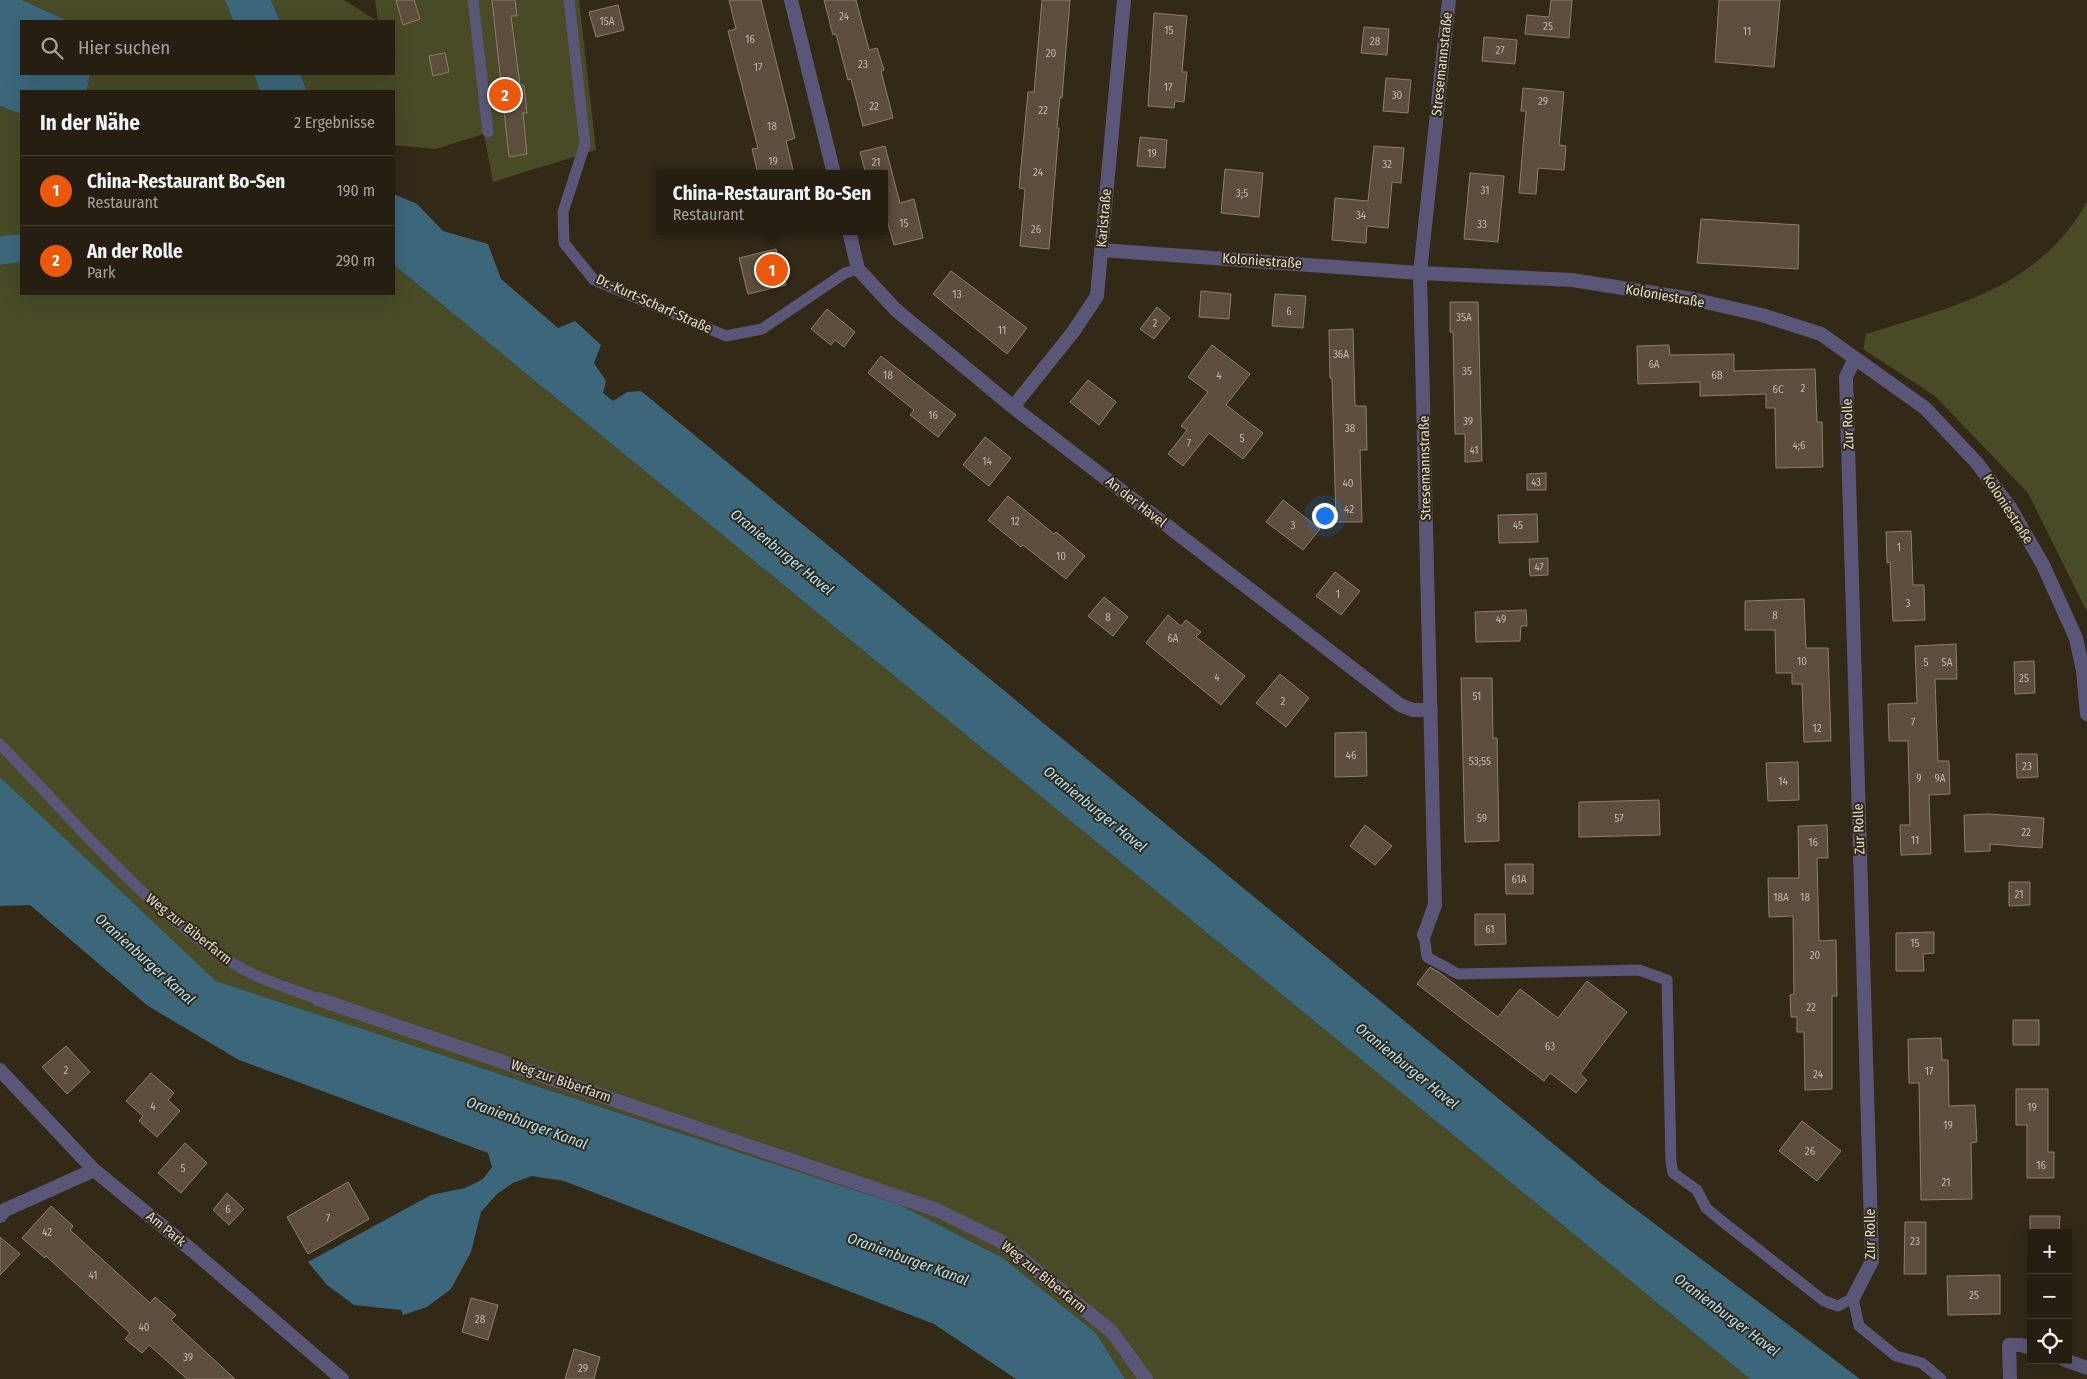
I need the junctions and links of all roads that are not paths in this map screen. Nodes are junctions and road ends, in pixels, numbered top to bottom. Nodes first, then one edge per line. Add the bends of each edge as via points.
1 (472, 0) edge
2 (569, 0) edge
3 (791, 0) edge
4 (1124, 0) edge
5 (1449, 0) edge
6 (488, 132) dead end
7 (833, 170) edge
8 (850, 235) edge
9 (1101, 250) junction
10 (858, 269) junction
11 (1420, 273) junction
12 (1855, 358) junction
13 (1013, 407) junction
14 (2076, 638) junction
15 (2087, 651) edge
16 (1431, 710) junction
17 (2087, 714) edge
18 (0, 744) edge
19 (1424, 935) joint
20 (318, 999) joint
21 (0, 1070) edge
22 (94, 1170) junction
23 (0, 1216) edge
24 (1853, 1298) junction
25 (2027, 1346) edge
26 (2072, 1363) edge
27 (2087, 1368) edge
28 (342, 1379) edge
29 (1146, 1379) edge
30 (1941, 1379) edge
31 (2010, 1379) edge

1 - 6 lane
2 - 10 lane, Dr.-Kurt-Scharf-Straße via 585,144 563,212 564,243 594,280 726,336 762,330 846,272
3 - 7 street
4 - 9 street, Karlstraße
5 - 11 street, Stresemannstraße
8 - 10 street
9 - 11 street, Koloniestraße
9 - 13 street, Karlstraße via 1097,296 1073,332
10 - 13 street, An der Havel via 896,310
11 - 12 street, Koloniestraße via 1572,280 1692,300 1762,315 1821,334
11 - 16 street, Stresemannstraße
12 - 14 street, Koloniestraße via 1924,408 1977,463 2011,509 2043,565
12 - 24 street, Zur Rolle via 1846,377 1872,1261
13 - 16 street, An der Havel via 1400,705 1413,710
14 - 15 street
14 - 17 street
16 - 19 street, Stresemannstraße via 1435,905
18 - 20 lane, Weg zur Biberfarm via 149,900 232,963
19 - 24 lane via 1427,957 1458,974 1638,970 1667,980 1671,1162 1674,1173 1697,1190 1706,1208 1722,1222 1824,1301 1838,1306
20 - 29 street, Weg zur Biberfarm via 937,1210 1000,1241 1030,1265 1112,1332
21 - 22 street, Am Park
22 - 23 street via 5,1210
22 - 28 street, Am Park
24 - 30 lane via 1859,1326 1896,1356 1922,1363
25 - 31 street via 2009,1345
26 - 27 street

